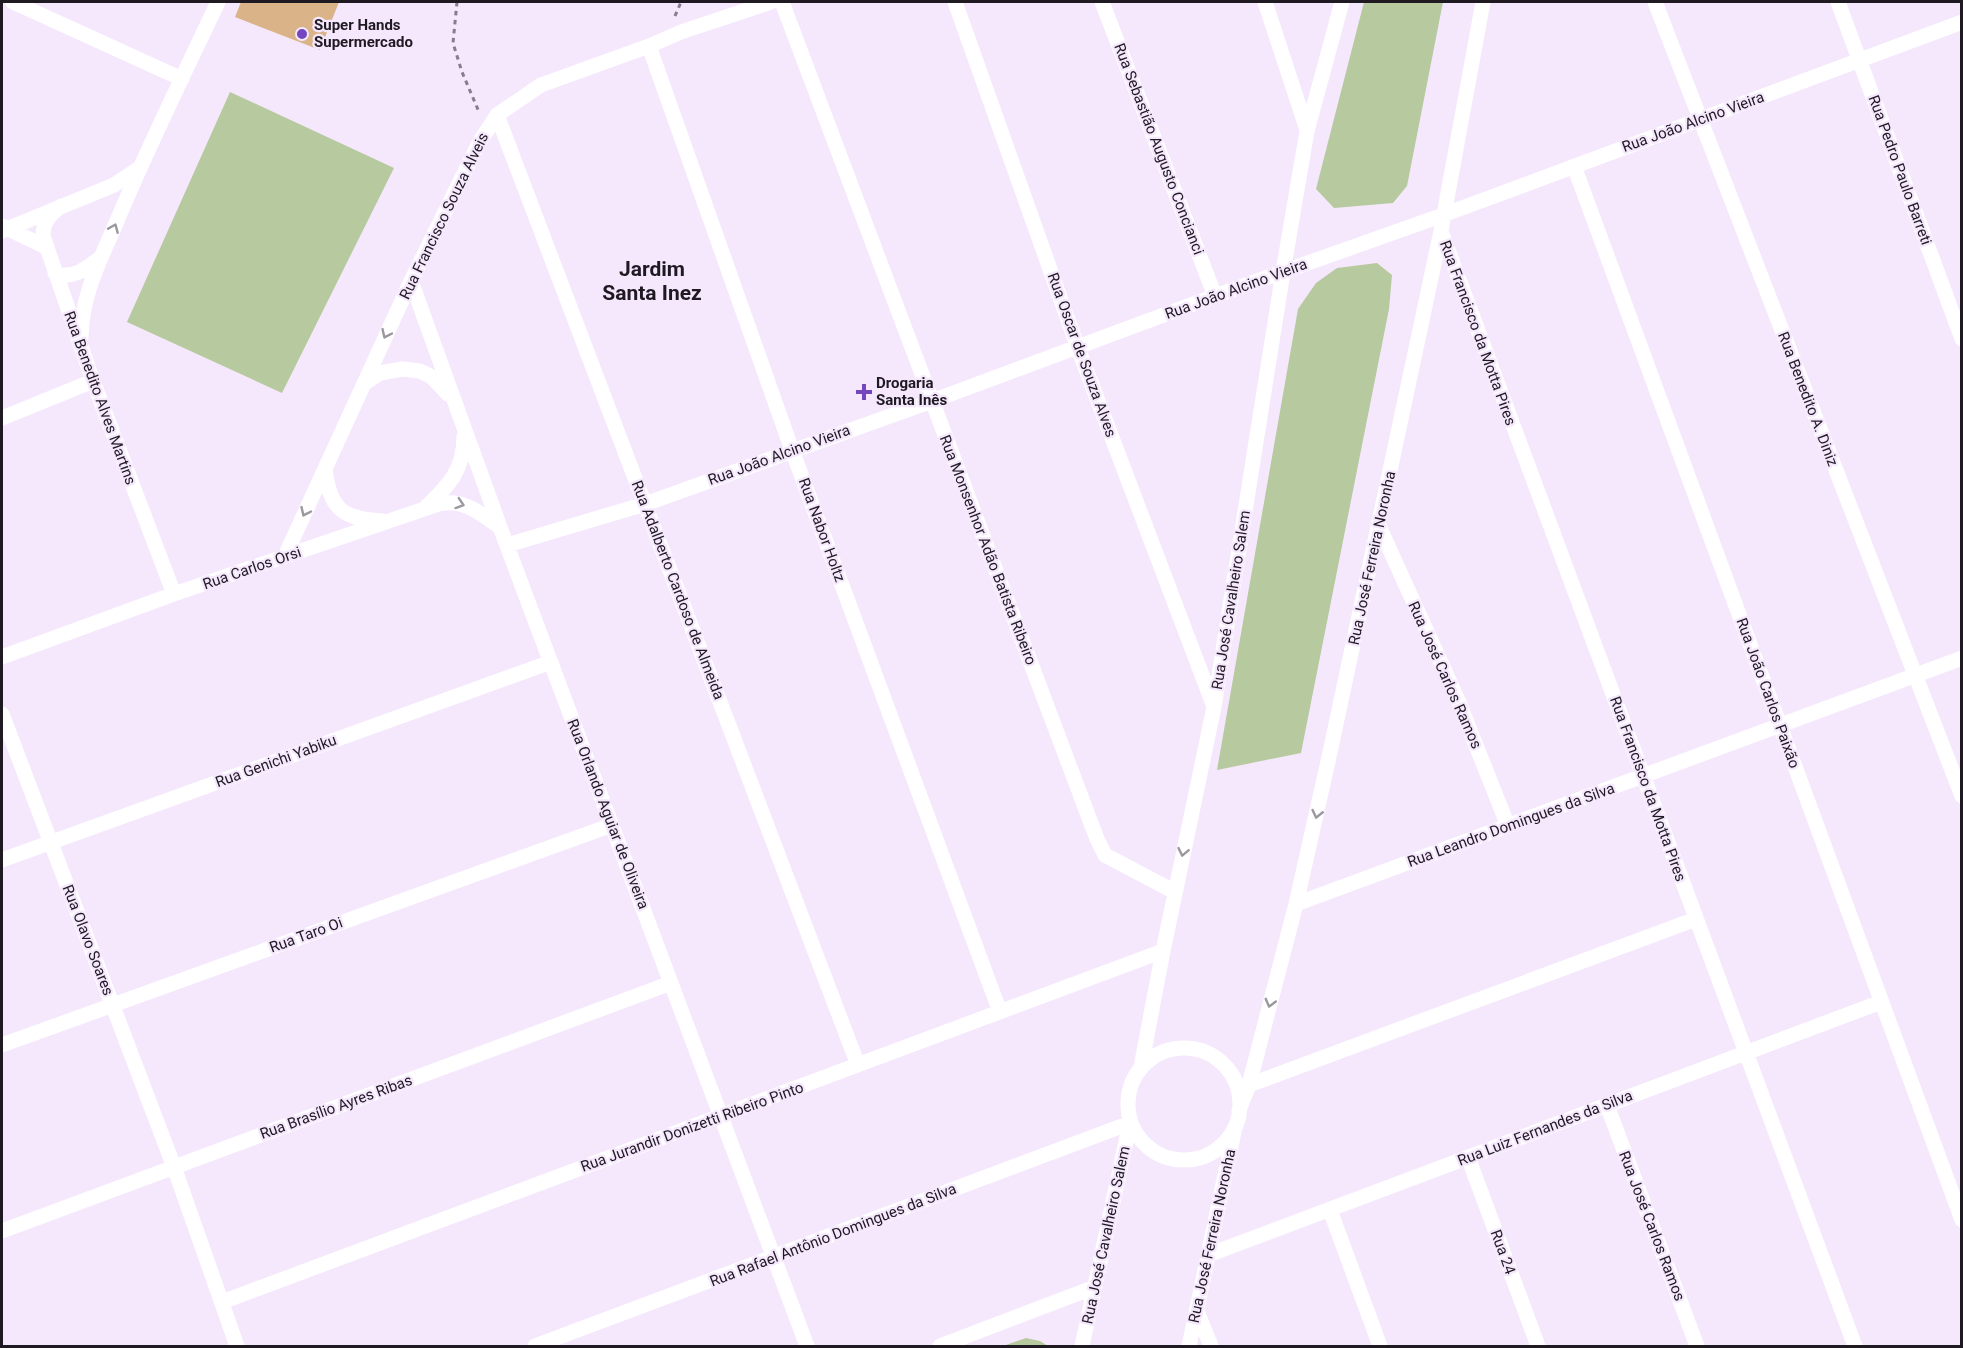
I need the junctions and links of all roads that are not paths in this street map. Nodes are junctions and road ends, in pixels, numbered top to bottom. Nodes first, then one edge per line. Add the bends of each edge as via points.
1 (13, 2) edge
2 (218, 2) edge
3 (771, 2) edge
4 (782, 2) edge
5 (955, 2) edge
6 (1102, 2) edge
7 (1265, 2) edge
8 (1342, 2) edge
9 (1483, 2) edge
10 (1655, 2) edge
11 (1838, 2) edge
12 (1962, 22) edge
13 (649, 46) junction
14 (1859, 60) junction
15 (182, 79) junction
16 (497, 115) junction
17 (1700, 120) junction
18 (1307, 131) junction
19 (1574, 166) junction
20 (140, 168) junction
21 (104, 189) junction
22 (124, 202) junction
23 (62, 207) junction
24 (1443, 215) junction
25 (3, 228) edge
26 (1440, 231) junction
27 (46, 247) junction
28 (101, 257) junction
29 (1283, 272) junction
30 (55, 273) junction
31 (411, 281) junction
32 (1215, 296) junction
33 (1962, 339) edge
34 (81, 343) junction
35 (1078, 348) junction
36 (93, 381) junction
37 (364, 384) junction
38 (932, 400) junction
39 (454, 401) junction
40 (2, 418) edge
41 (464, 428) junction
42 (792, 450) junction
43 (325, 469) junction
44 (645, 504) junction
45 (424, 509) junction
46 (387, 521) junction
47 (1379, 526) junction
48 (500, 527) junction
49 (507, 545) junction
50 (285, 556) junction
51 (174, 594) junction
52 (2, 657) edge
53 (1962, 658) edge
54 (550, 662) junction
55 (1915, 675) junction
56 (1214, 707) junction
57 (2, 714) edge
58 (1780, 725) junction
59 (1643, 776) junction
60 (1962, 796) edge
61 (612, 825) junction
62 (1508, 826) junction
63 (51, 843) junction
64 (2, 860) edge
65 (1175, 892) junction
66 (1296, 904) junction
67 (1696, 919) junction
68 (1163, 951) junction
69 (671, 983) junction
70 (1881, 1002) junction
71 (113, 1005) junction
72 (1000, 1012) junction
73 (2, 1046) edge
74 (1746, 1053) junction
75 (858, 1065) junction
76 (1141, 1067) junction
77 (1249, 1085) junction
78 (1607, 1105) junction
79 (1239, 1110) junction
80 (720, 1116) junction
81 (1130, 1123) junction
82 (1235, 1126) junction
83 (1468, 1157) junction
84 (174, 1167) junction
85 (1329, 1210) junction
86 (1962, 1220) edge
87 (2, 1231) edge
88 (1208, 1255) junction
89 (773, 1257) junction
90 (1095, 1287) junction
91 (222, 1302) junction
92 (1197, 1311) junction
93 (237, 1347) edge
94 (535, 1347) edge
95 (807, 1347) edge
96 (940, 1347) edge
97 (1082, 1347) edge
98 (1190, 1347) edge
99 (1211, 1347) edge
100 (1380, 1347) edge
101 (1538, 1347) edge
102 (1698, 1347) edge
103 (1854, 1347) edge

1 - 15 street
2 - 15 street
3 - 13 street, Rua Francisco Souza Alveis
4 - 38 street, Rua Monsenhor Adão Batista Ribeiro
5 - 35 street, Rua Oscar de Souza Alves
6 - 32 street, Rua Sebastião Augusto Concianci
7 - 18 street, Rua José Cavalheiro Salem
8 - 18 street, Rua José Cavalheiro Salem
9 - 24 street, Rua José Ferreira Noronha
10 - 17 street, Rua Benedito A. Diniz
11 - 14 street, Rua Pedro Paulo Barreti
12 - 14 street, Rua João Alcino Vieira
13 - 16 street, Rua Francisco Souza Alveis via 541,85
13 - 42 street, Rua Nabor Holtz
14 - 17 street, Rua João Alcino Vieira
14 - 33 street, Rua Pedro Paulo Barreti
15 - 20 street
16 - 31 street, Rua Francisco Souza Alveis
16 - 44 street, Rua Adalberto Cardoso de Almeida
17 - 19 street, Rua João Alcino Vieira
17 - 55 street, Rua Benedito A. Diniz
18 - 29 street, Rua José Cavalheiro Salem
19 - 24 street, Rua João Alcino Vieira
19 - 58 street, Rua João Carlos Paixão
20 - 21 street
20 - 22 street
21 - 22 street via 120,191
21 - 23 street
28 -> 22 street
23 - 25 street
23 - 27 street, Rua Benedito Alves Martins via 43,226
24 - 26 street, Rua José Ferreira Noronha
24 - 29 street, Rua João Alcino Vieira
25 - 27 street
26 - 47 street, Rua José Ferreira Noronha
26 - 59 street, Rua Francisco da Motta Pires
27 - 30 street, Rua Benedito Alves Martins
28 - 30 street via 78,273
28 - 34 street via 87,292
29 - 32 street, Rua João Alcino Vieira
29 - 56 street, Rua José Cavalheiro Salem
30 - 34 street, Rua Benedito Alves Martins
31 -> 37 street, Rua Francisco Souza Alveis
31 - 39 street, Rua Orlando Aguiar de Oliveira
32 - 35 street, Rua João Alcino Vieira
34 - 36 street, Rua Benedito Alves Martins
35 - 38 street, Rua João Alcino Vieira
35 - 56 street, Rua Oscar de Souza Alves
36 - 40 street
36 - 51 street, Rua Benedito Alves Martins
37 - 39 street via 380,373 420,371 432,376
37 - 43 street, Rua Francisco Souza Alveis
38 - 42 street, Rua João Alcino Vieira
38 - 65 street, Rua Monsenhor Adão Batista Ribeiro via 1097,839 1105,855
39 - 41 street, Rua Orlando Aguiar de Oliveira
41 - 45 street via 464,448 453,481
41 - 48 street, Rua Orlando Aguiar de Oliveira
42 - 44 street, Rua João Alcino Vieira
42 - 72 street, Rua Nabor Holtz
43 - 46 street via 338,509 351,516
43 -> 50 street, Rua Francisco Souza Alveis
44 - 49 street, Rua João Alcino Vieira
44 - 75 street, Rua Adalberto Cardoso de Almeida
45 - 46 street, Rua Carlos Orsi
45 -> 48 street, Rua Carlos Orsi via 450,501 460,503
46 - 50 street, Rua Carlos Orsi
47 - 62 street, Rua José Carlos Ramos via 1458,700
47 -> 66 street, Rua José Ferreira Noronha
48 - 49 street, Rua Orlando Aguiar de Oliveira
49 - 54 street, Rua Orlando Aguiar de Oliveira
50 - 51 street, Rua Carlos Orsi
51 - 52 street, Rua Carlos Orsi
53 - 55 street, Rua Leandro Domingues da Silva
54 - 61 street, Rua Orlando Aguiar de Oliveira
54 - 63 street, Rua Genichi Yabiku
55 - 58 street, Rua Leandro Domingues da Silva
55 - 60 street, Rua Benedito A. Diniz
56 -> 65 street, Rua José Cavalheiro Salem
57 - 63 street, Rua Olavo Soares
58 - 59 street, Rua Leandro Domingues da Silva
58 - 70 street, Rua João Carlos Paixão
59 - 62 street, Rua Leandro Domingues da Silva
59 - 67 street, Rua Francisco da Motta Pires
61 - 69 street, Rua Orlando Aguiar de Oliveira
61 - 71 street, Rua Taro Oi
62 - 66 street, Rua Leandro Domingues da Silva
63 - 64 street, Rua Genichi Yabiku
63 - 71 street, Rua Olavo Soares
65 - 68 street, Rua José Cavalheiro Salem
66 -> 77 street, Rua José Ferreira Noronha
67 - 74 street, Rua Francisco da Motta Pires
67 - 77 street
68 - 72 street, Rua Jurandir Donizetti Ribeiro Pinto
68 - 76 street, Rua José Cavalheiro Salem
69 - 80 street, Rua Orlando Aguiar de Oliveira
69 - 84 street, Rua Brasílio Ayres Ribas
70 - 74 street, Rua Luiz Fernandes da Silva
70 - 86 street, Rua João Carlos Paixão
71 - 73 street, Rua Taro Oi
71 - 84 street, Rua Olavo Soares
72 - 75 street, Rua Jurandir Donizetti Ribeiro Pinto
74 - 78 street, Rua Luiz Fernandes da Silva
74 - 103 street, Rua Francisco da Motta Pires
75 - 80 street, Rua Jurandir Donizetti Ribeiro Pinto
76 - 79 street via 1159,1053 1181,1048 1212,1055 1228,1070 1238,1089
76 - 81 street via 1130,1086
77 - 79 street, Rua José Ferreira Noronha
78 - 83 street, Rua Luiz Fernandes da Silva
78 - 102 street, Rua José Carlos Ramos
79 - 82 street
80 - 89 street, Rua Orlando Aguiar de Oliveira
80 - 91 street, Rua Jurandir Donizetti Ribeiro Pinto
81 - 82 street via 1148,1148 1179,1160 1210,1154 1227,1140
81 - 89 street, Rua Rafael Antônio Domingues da Silva
81 - 90 street, Rua José Cavalheiro Salem
82 - 88 street, Rua José Ferreira Noronha
83 - 85 street, Rua Luiz Fernandes da Silva
83 - 101 street, Rua 24
84 - 87 street, Rua Brasílio Ayres Ribas
84 - 91 street, Rua Olavo Soares
85 - 88 street, Rua Luiz Fernandes da Silva
85 - 100 street
88 - 92 street, Rua José Ferreira Noronha
89 - 94 street, Rua Rafael Antônio Domingues da Silva
89 - 95 street, Rua Orlando Aguiar de Oliveira
90 - 96 street
90 - 97 street, Rua José Cavalheiro Salem
91 - 93 street, Rua Olavo Soares
92 - 98 street, Rua José Ferreira Noronha
92 - 99 street

